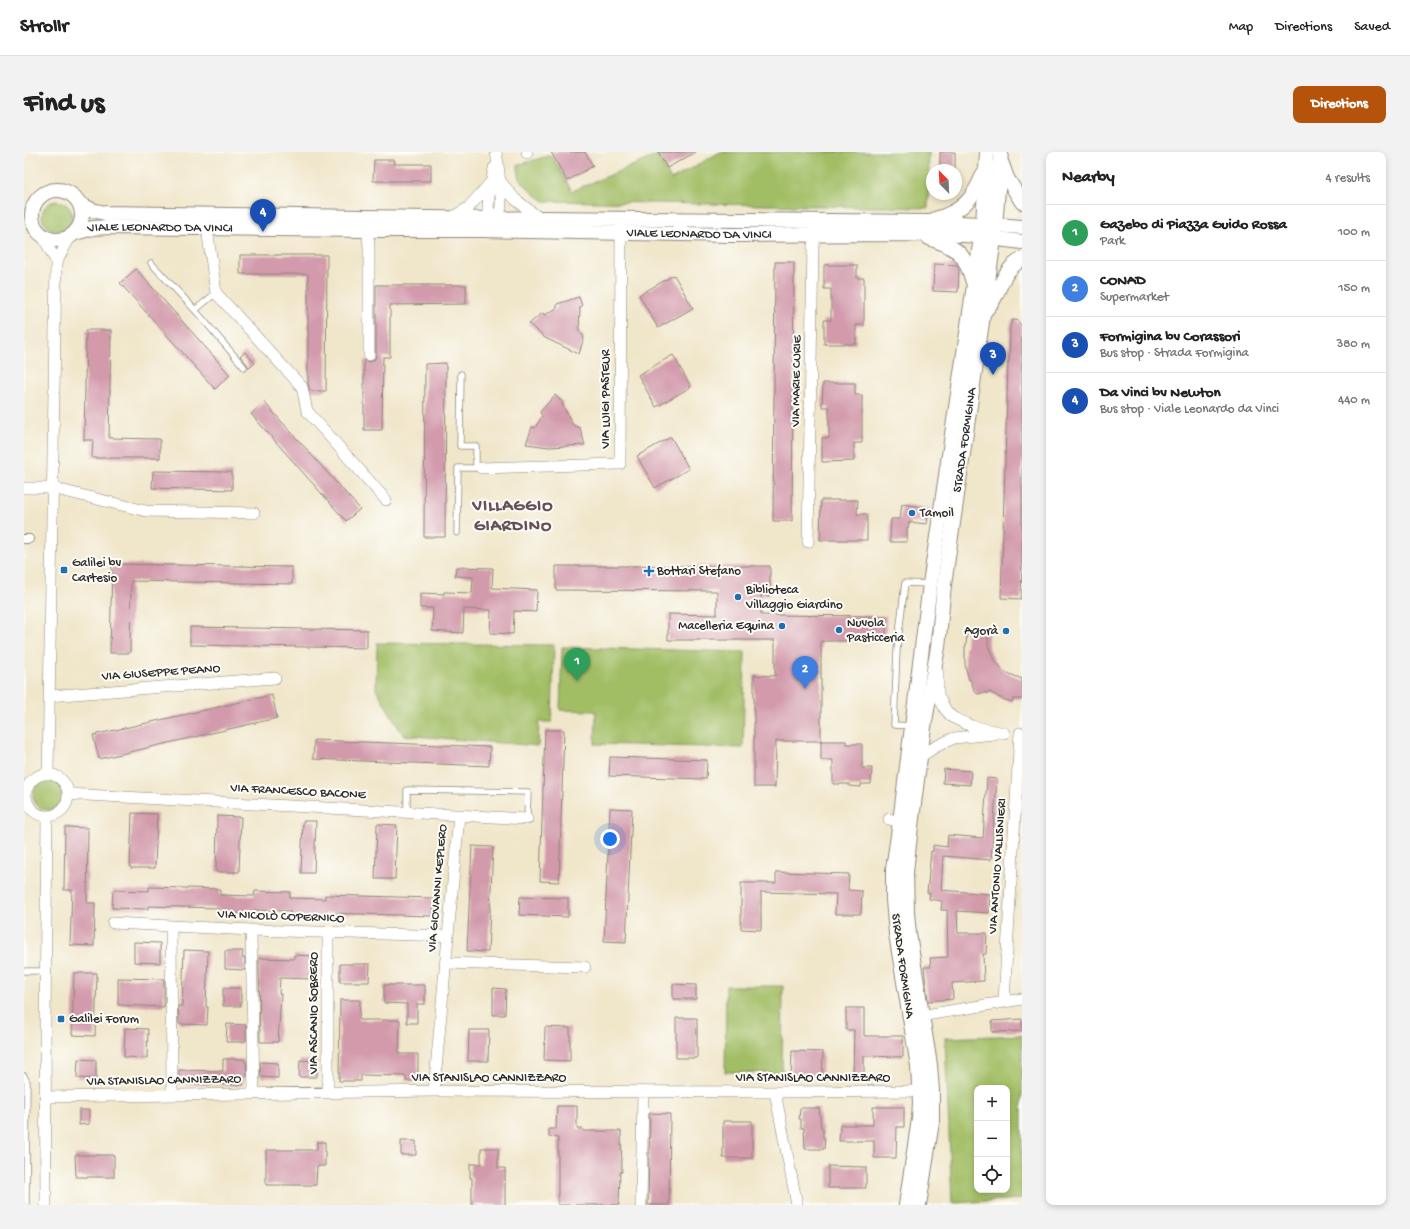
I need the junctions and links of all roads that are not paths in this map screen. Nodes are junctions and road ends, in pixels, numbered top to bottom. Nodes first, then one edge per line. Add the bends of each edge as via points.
1 (496, 152) edge
2 (994, 156) edge
3 (496, 181) junction
4 (1022, 202) edge
5 (80, 204) junction
6 (29, 205) edge
7 (451, 218) junction
8 (539, 218) junction
9 (494, 219) junction
10 (206, 221) junction
11 (927, 222) junction
12 (367, 224) junction
13 (621, 226) junction
14 (1022, 227) edge
15 (816, 228) junction
16 (34, 230) edge
17 (482, 230) junction
18 (988, 231) junction
19 (917, 234) junction
20 (72, 235) junction
21 (1022, 242) edge
22 (1022, 259) edge
23 (56, 261) junction
24 (151, 263) dead end
25 (974, 286) junction
26 (216, 293) junction
27 (195, 310) junction
28 (983, 314) junction
29 (369, 355) dead end
30 (244, 367) dead end
31 (460, 374) dead end
32 (478, 468) junction
33 (24, 488) edge
34 (52, 488) junction
35 (386, 500) dead end
36 (254, 513) dead end
37 (458, 533) dead end
38 (808, 542) dead end
39 (930, 584) junction
40 (944, 586) junction
41 (938, 647) junction
42 (275, 678) dead end
43 (49, 696) junction
44 (918, 726) junction
45 (1004, 733) junction
46 (1021, 733) edge
47 (920, 757) junction
48 (48, 774) junction
49 (25, 792) edge
50 (68, 794) junction
51 (407, 812) junction
52 (459, 815) junction
53 (47, 816) junction
54 (527, 819) joint
55 (900, 822) junction
56 (113, 924) dead end
57 (171, 926) junction
58 (251, 930) junction
59 (328, 932) junction
60 (448, 936) junction
61 (445, 963) junction
62 (585, 967) dead end
63 (24, 971) edge
64 (46, 971) junction
65 (1022, 999) edge
66 (1004, 1001) junction
67 (916, 1017) junction
68 (24, 1076) edge
69 (434, 1091) junction
70 (926, 1091) junction
71 (643, 1092) junction
72 (775, 1092) junction
73 (328, 1093) junction
74 (172, 1094) junction
75 (254, 1094) junction
76 (45, 1097) junction
77 (26, 1205) edge
78 (46, 1205) edge
79 (641, 1205) edge
80 (797, 1205) edge
81 (906, 1205) edge
82 (919, 1205) edge

1 - 3 street
2 - 4 street via 1002,162 1007,178
2 - 11 street via 977,189 964,204 947,216
2 - 18 street, STRADA FORMIGINA
3 - 7 street via 468,208
3 - 8 street
3 - 9 street via 490,186 488,210
5 - 6 street via 71,194 58,190 44,193
5 - 10 street, VIALE LEONARDO DA VINCI via 105,213
5 - 20 street via 81,224
6 - 16 street
7 - 9 street, VIALE LEONARDO DA VINCI
7 - 12 street, VIALE LEONARDO DA VINCI
8 - 9 street, VIALE LEONARDO DA VINCI
8 - 13 street, VIALE LEONARDO DA VINCI
9 - 17 street
10 - 12 street, VIALE LEONARDO DA VINCI
10 - 20 street, VIALE LEONARDO DA VINCI via 93,228
10 - 26 street
11 - 15 street, VIALE LEONARDO DA VINCI
11 - 18 street, VIALE LEONARDO DA VINCI
12 - 17 street, VIALE LEONARDO DA VINCI
12 - 29 street
13 - 15 street, VIALE LEONARDO DA VINCI
13 - 17 street, VIALE LEONARDO DA VINCI
13 - 32 street, VIA LUIGI PASTEUR via 620,464
14 - 18 street
15 - 19 street, VIALE LEONARDO DA VINCI
15 - 38 street, VIA MARIE CURIE via 813,245
16 - 20 street via 49,239 57,240
16 - 23 street
18 - 19 street, VIALE LEONARDO DA VINCI via 966,235
18 - 21 street
18 - 25 street, STRADA FORMIGINA
18 - 28 street, STRADA FORMIGINA
19 - 25 street via 952,246 958,251 968,266
20 - 23 street
22 - 28 street via 1009,269 1000,283 995,298
23 - 34 street
24 - 27 lane
25 - 39 street, STRADA FORMIGINA
26 - 27 lane
26 - 35 street via 302,387 307,411
27 - 30 lane
28 - 40 street, STRADA FORMIGINA
31 - 32 lane via 460,446 476,446
32 - 37 lane via 458,468
33 - 34 street
34 - 36 street via 146,511
34 - 43 street
39 - 40 lane
39 - 44 street, STRADA FORMIGINA
39 - 44 lane via 904,583 898,650 894,725
40 - 41 street, STRADA FORMIGINA
41 - 44 street, STRADA FORMIGINA
41 - 45 street via 938,695 945,709 960,722
42 - 43 street, VIA GIUSEPPE PEANO
43 - 48 street
44 - 47 street, STRADA FORMIGINA
44 - 55 street, STRADA FORMIGINA
45 - 46 street
45 - 47 street via 954,738 935,746
46 - 66 street, VIA ANTONIO VALLISNIERI
47 - 55 street, STRADA FORMIGINA
48 - 49 street via 34,778
48 - 50 street via 58,776 63,781
49 - 53 street via 31,809
50 - 51 street, VIA FRANCESCO BACONE
50 - 53 street via 63,809
51 - 52 street, VIA FRANCESCO BACONE
51 - 54 lane via 407,790 528,792
52 - 54 street, VIA FRANCESCO BACONE
52 - 60 street, VIA GIOVANNI KEPLERO
53 - 64 street
55 - 67 street, STRADA FORMIGINA
56 - 57 street, VIA NICOLÒ COPERNICO
57 - 58 street, VIA NICOLÒ COPERNICO
57 - 74 street
58 - 59 street, VIA NICOLÒ COPERNICO
58 - 75 street
59 - 60 street, VIA NICOLÒ COPERNICO
59 - 73 street, VIA ASCANIO SOBRERO
60 - 61 street, VIA GIOVANNI KEPLERO
61 - 62 street, VIA GIOVANNI KEPLERO
61 - 69 street, VIA GIOVANNI KEPLERO
63 - 64 lane
64 - 76 street
65 - 66 street
66 - 67 street
67 - 70 street, STRADA FORMIGINA via 930,1065
68 - 77 lane via 27,1082
69 - 71 street, VIA STANISLAO CANNIZZARO
69 - 73 street, VIA STANISLAO CANNIZZARO
70 - 72 street, VIA STANISLAO CANNIZZARO
70 - 81 street, STRADA FORMIGINA via 919,1119
70 - 82 street, STRADA FORMIGINA via 932,1122
71 - 72 street, VIA STANISLAO CANNIZZARO
71 - 79 street
72 - 80 street
73 - 75 street, VIA STANISLAO CANNIZZARO
74 - 75 street, VIA STANISLAO CANNIZZARO
74 - 76 street, VIA STANISLAO CANNIZZARO
76 - 78 street

